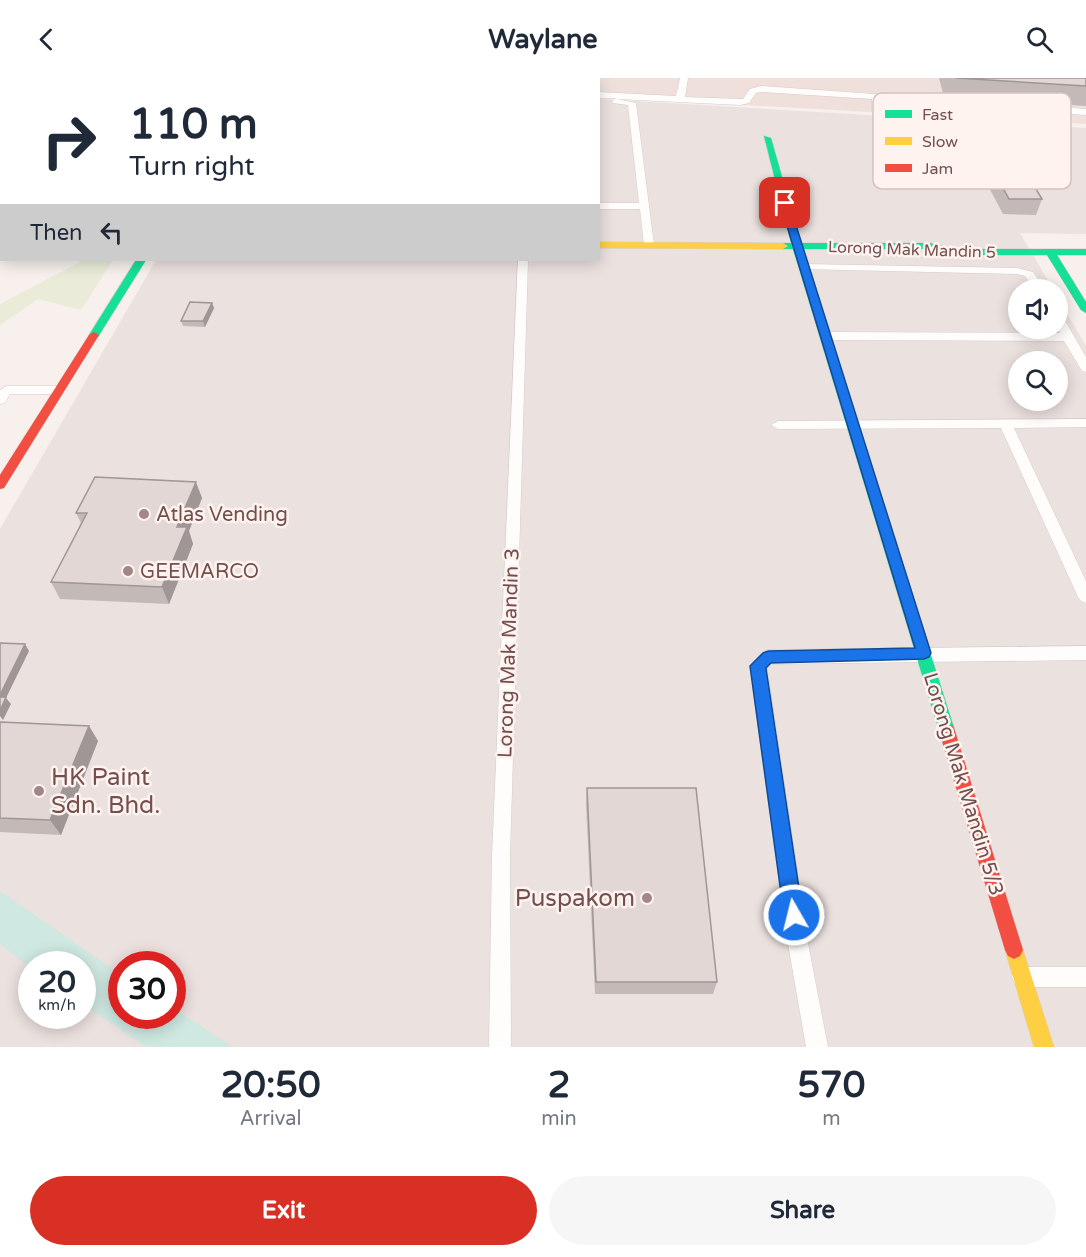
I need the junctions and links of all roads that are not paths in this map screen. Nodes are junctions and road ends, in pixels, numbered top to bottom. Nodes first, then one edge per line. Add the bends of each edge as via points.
1 (684, 78) edge
2 (786, 78) edge
3 (786, 90) junction
4 (805, 91) junction
5 (600, 95) edge
6 (873, 97) edge
7 (680, 99) junction
8 (600, 101) edge
9 (803, 104) dead end
10 (1071, 111) edge
11 (1086, 112) edge
12 (767, 138) dead end
13 (600, 206) edge
14 (644, 206) junction
15 (600, 245) edge
16 (649, 246) junction
17 (797, 246) junction
18 (1017, 247) junction
19 (1084, 248) edge
20 (1051, 253) junction
21 (140, 261) edge
22 (523, 261) edge
23 (804, 267) junction
24 (1033, 279) edge
25 (1065, 279) edge
26 (1066, 279) edge
27 (1067, 279) edge
28 (1068, 282) edge
29 (1086, 310) edge
30 (825, 336) junction
31 (1008, 337) edge
32 (1068, 339) edge
33 (1086, 368) edge
34 (59, 390) junction
35 (0, 400) edge
36 (1005, 423) junction
37 (1086, 423) edge
38 (778, 425) dead end
39 (854, 425) junction
40 (0, 485) edge
41 (1086, 597) edge
42 (924, 653) junction
43 (1086, 653) edge
44 (1022, 977) junction
45 (1086, 978) edge
46 (501, 1047) edge
47 (817, 1047) edge
48 (1044, 1047) edge

1 - 7 street
2 - 3 street
3 - 4 street
3 - 7 street via 753,91 746,101 740,102
4 - 6 street
4 - 9 street
5 - 7 street
8 - 14 street via 632,103
10 - 11 street
12 - 17 street, Lorong Mak Mandin 5/3
13 - 14 street
14 - 16 street
15 - 16 street, Lorong Mak Mandin 5
16 - 17 street, Lorong Mak Mandin 5
17 - 18 street, Lorong Mak Mandin 5 via 930,246 957,252
17 - 23 street, Lorong Mak Mandin 5/3
18 - 19 street
18 - 20 street via 1039,247
18 - 25 street via 1044,258
19 - 20 street via 1064,245
19 - 27 street via 1068,259
20 - 26 street
21 - 34 street
22 - 46 street, Lorong Mak Mandin 3 via 501,843
23 - 24 street via 1017,271
23 - 30 street, Lorong Mak Mandin 5/3
28 - 29 street
30 - 31 street
30 - 39 street, Lorong Mak Mandin 5/3
32 - 33 street
34 - 35 street via 6,390
34 - 40 street
36 - 37 street
36 - 39 street
36 - 41 street
38 - 39 street
39 - 42 street, Lorong Mak Mandin 5/3
42 - 43 street
42 - 44 street, Lorong Mak Mandin 5/3
42 - 47 street via 768,657 758,666 797,938
44 - 45 street
44 - 48 street, Lorong Mak Mandin 5/3

